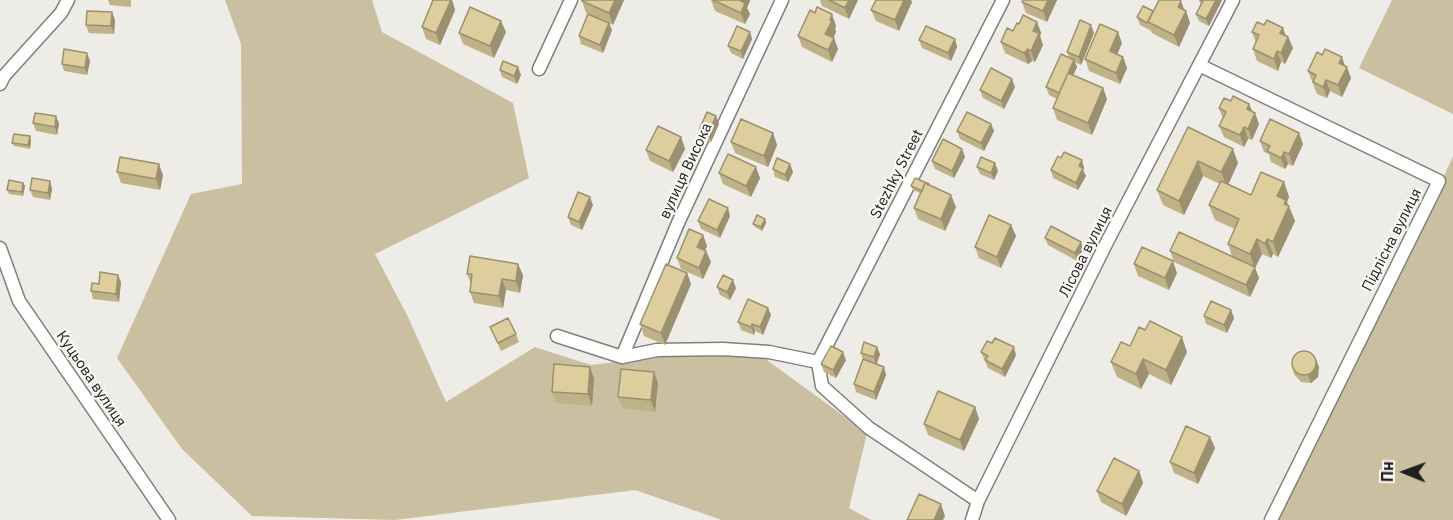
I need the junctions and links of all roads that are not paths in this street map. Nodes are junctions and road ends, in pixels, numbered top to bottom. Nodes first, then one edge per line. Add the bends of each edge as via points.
1 (68, 0) edge
2 (571, 0) edge
3 (782, 0) edge
4 (1003, 0) edge
5 (1233, 0) edge
6 (1199, 65) junction
7 (539, 69) dead end
8 (0, 84) edge
9 (0, 248) edge
10 (557, 336) dead end
11 (622, 357) junction
12 (818, 362) junction
13 (978, 501) junction
14 (169, 520) edge
15 (972, 520) edge
16 (1271, 520) edge

1 - 8 street
2 - 7 street
3 - 11 street, вулиця Висока via 678,223
4 - 12 street, Stezhky Street
5 - 6 street, Лісова вулиця
6 - 13 street, Лісова вулиця
6 - 16 street, Підлісна вулиця via 1439,181
9 - 14 street, Куцьова вулиця via 19,301
10 - 11 street
11 - 12 street via 657,350 723,349 769,352
12 - 13 street via 822,386 869,428
13 - 15 street, Лісова вулиця

